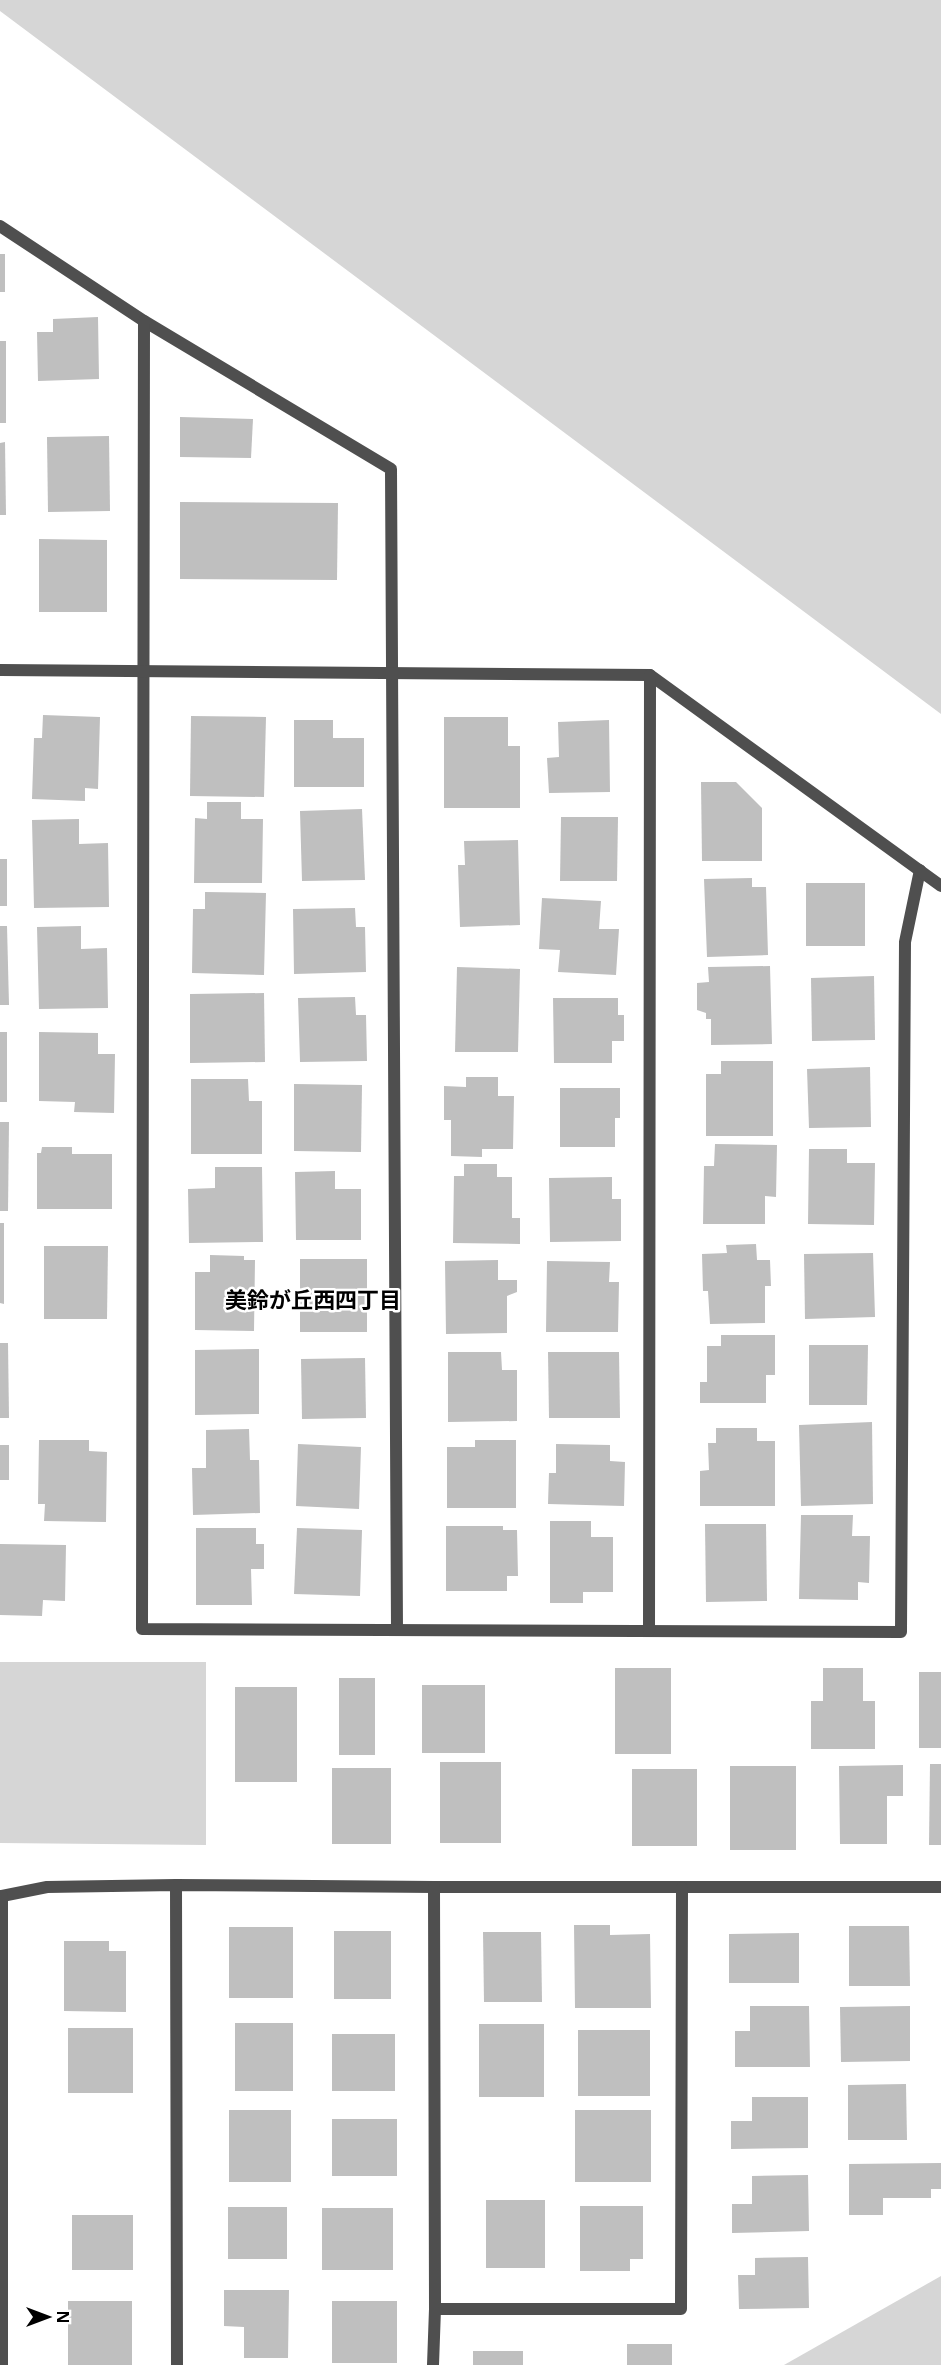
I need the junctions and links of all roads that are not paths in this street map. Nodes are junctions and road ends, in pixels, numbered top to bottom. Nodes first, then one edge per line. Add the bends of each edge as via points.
1 (0, 226) edge
2 (144, 321) junction
3 (0, 670) edge
4 (143, 671) junction
5 (394, 672) junction
6 (650, 675) junction
7 (920, 870) junction
8 (941, 886) edge
9 (397, 1629) junction
10 (649, 1631) junction
11 (176, 1885) junction
12 (434, 1887) junction
13 (941, 1887) edge
14 (682, 1888) junction
15 (1, 1896) edge
16 (435, 2309) junction
17 (2, 2365) edge
18 (177, 2365) edge
19 (434, 2365) edge

1 - 2 street
2 - 4 street
2 - 5 street via 391,469
3 - 4 street
4 - 5 street
4 - 9 street via 141,1629
5 - 6 street
5 - 9 street
6 - 7 street
6 - 10 street
7 - 8 street
7 - 10 street via 905,942 902,1632
9 - 10 street
11 - 12 street
11 - 15 street via 47,1887
11 - 18 street
12 - 14 street
12 - 16 street
13 - 14 street
14 - 16 street via 681,2309
15 - 17 street
16 - 19 street

